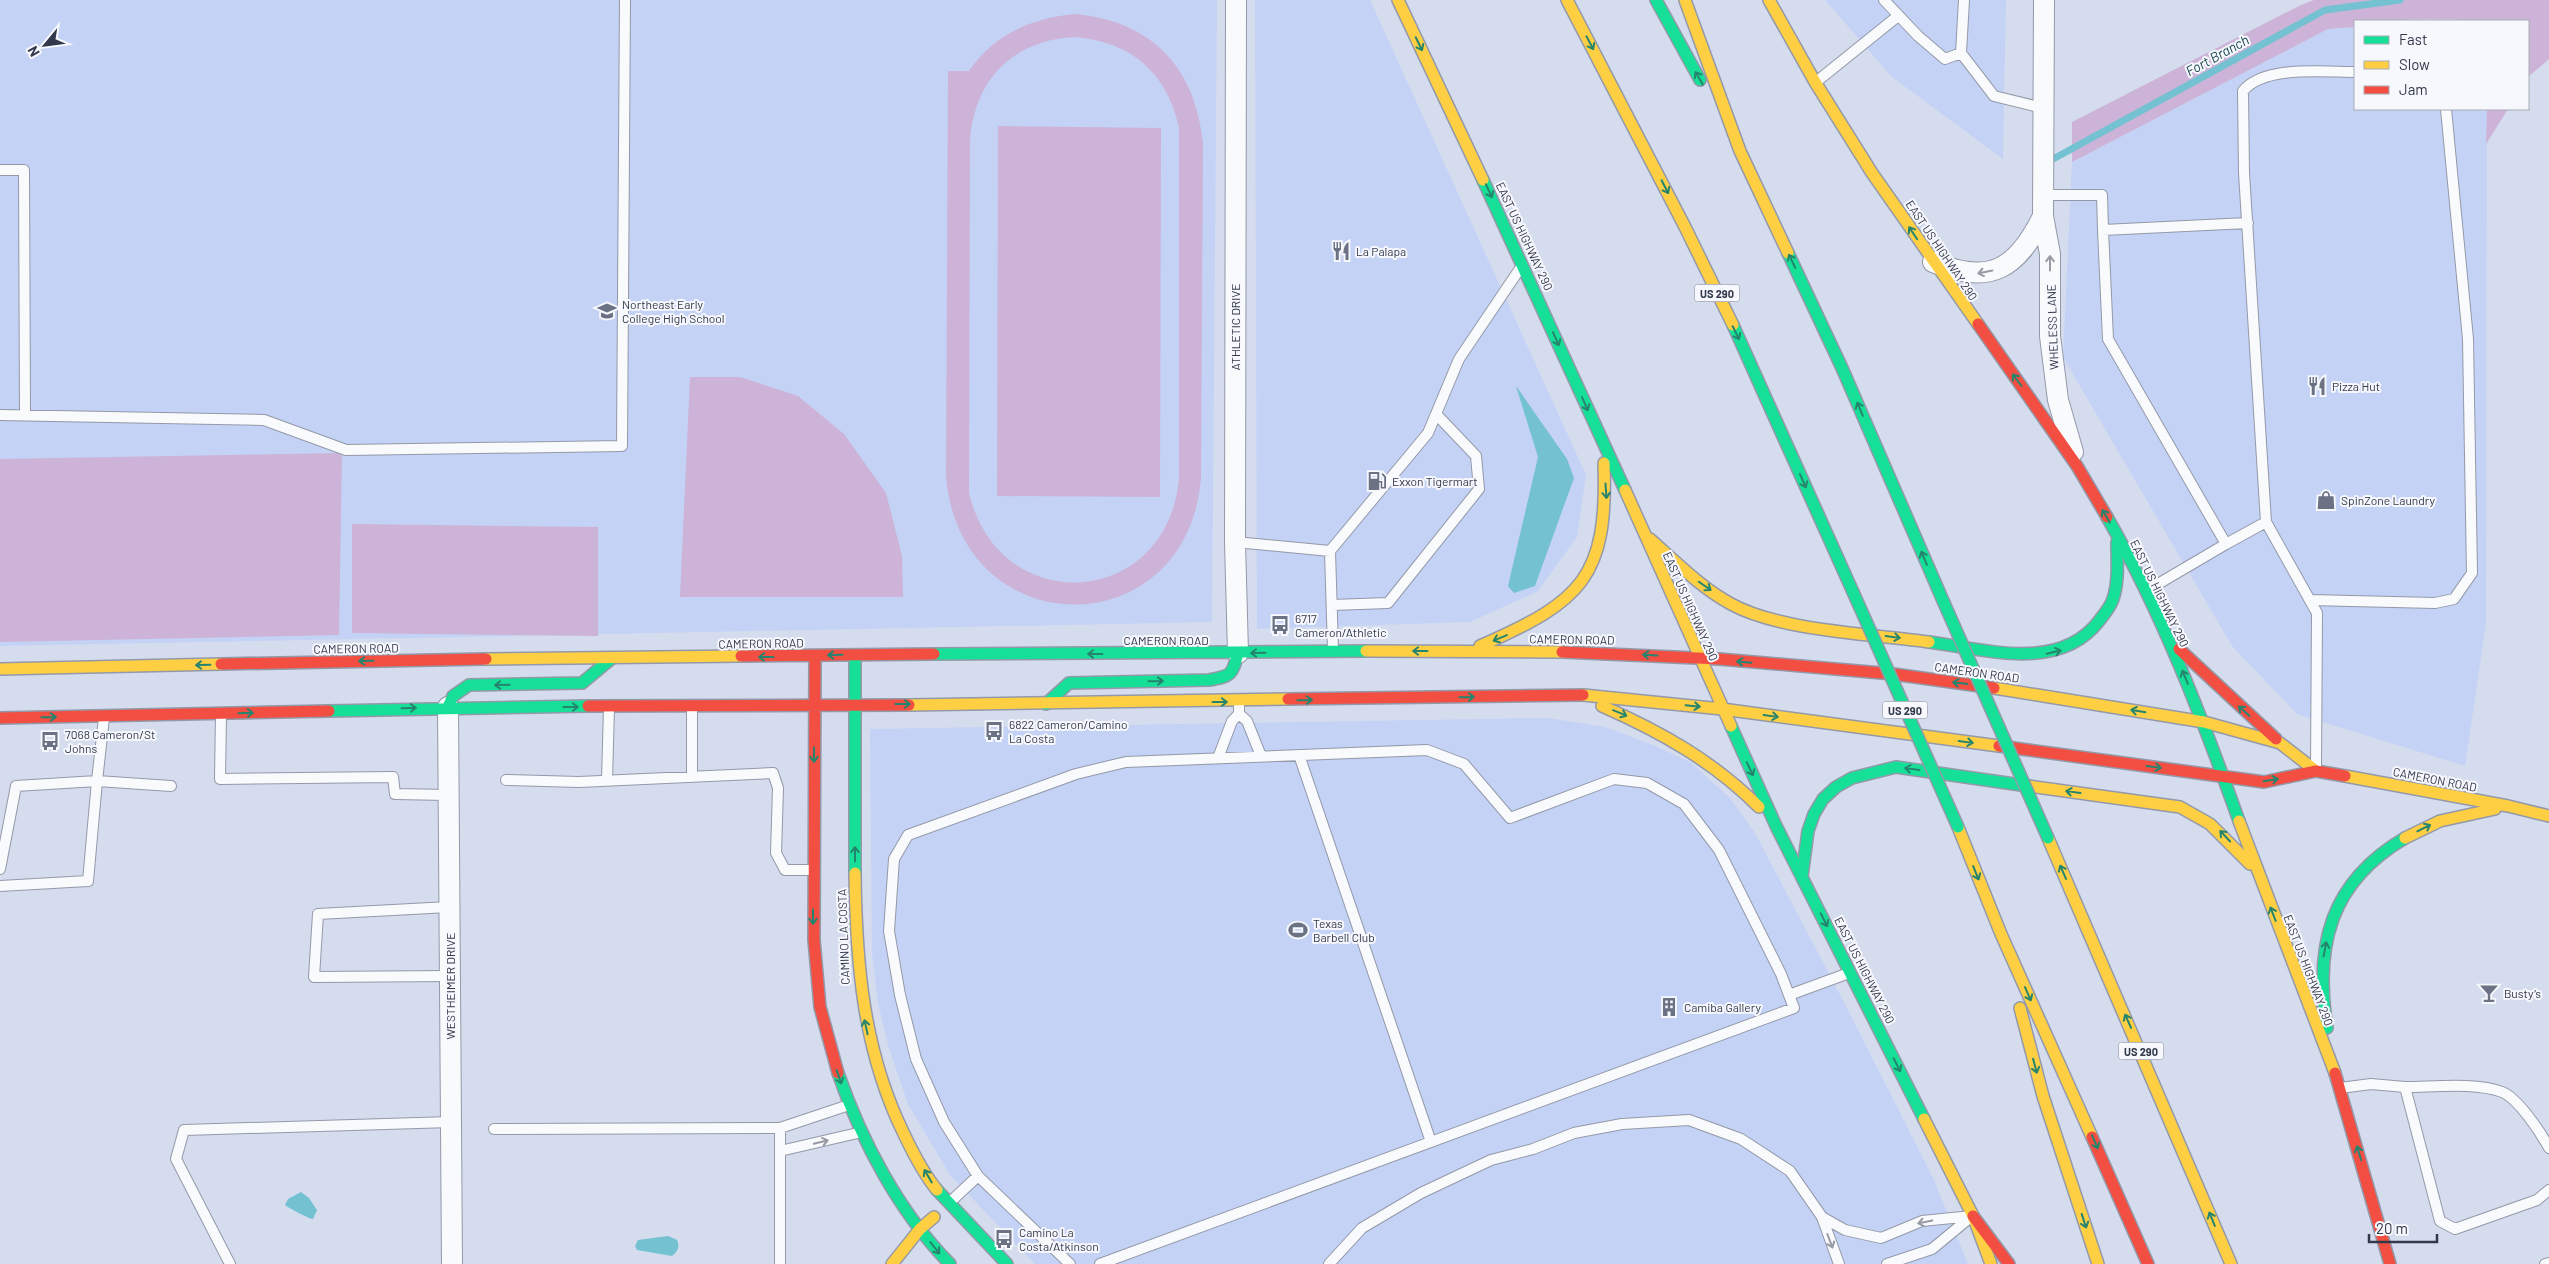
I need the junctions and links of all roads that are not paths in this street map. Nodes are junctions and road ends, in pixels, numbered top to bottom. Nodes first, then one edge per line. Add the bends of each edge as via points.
1 (625, 0) edge
2 (1236, 0) edge
3 (1398, 0) edge
4 (1567, 0) edge
5 (1656, 0) edge
6 (1685, 0) edge
7 (1769, 0) edge
8 (1884, 0) edge
9 (1964, 0) edge
10 (2044, 0) edge
11 (1898, 16) junction
12 (1962, 53) junction
13 (2354, 72) edge
14 (1815, 82) junction
15 (2043, 108) junction
16 (2446, 110) edge
17 (1740, 151) junction
18 (0, 170) edge
19 (2043, 195) junction
20 (2043, 216) junction
21 (2248, 223) junction
22 (2103, 230) junction
23 (1933, 262) junction
24 (1523, 264) junction
25 (1437, 414) junction
26 (0, 415) edge
27 (25, 415) junction
28 (1602, 442) junction
29 (2077, 466) junction
30 (2266, 522) junction
31 (1642, 531) junction
32 (2117, 535) junction
33 (1235, 542) junction
34 (2226, 544) junction
35 (1330, 551) junction
36 (2145, 592) junction
37 (2310, 600) junction
38 (1332, 605) junction
39 (2168, 638) junction
40 (1333, 651) junction
41 (1469, 651) junction
42 (1238, 653) junction
43 (855, 655) junction
44 (815, 656) junction
45 (612, 658) junction
46 (1699, 658) junction
47 (0, 669) edge
48 (1575, 694) junction
49 (1239, 702) junction
50 (1046, 704) junction
51 (855, 705) junction
52 (609, 706) junction
53 (692, 706) junction
54 (814, 706) junction
55 (448, 707) junction
56 (1722, 709) junction
57 (221, 714) junction
58 (1239, 714) junction
59 (104, 716) junction
60 (0, 718) edge
61 (2204, 722) junction
62 (2280, 743) junction
63 (1299, 755) junction
64 (1261, 756) junction
65 (1218, 758) junction
66 (2316, 770) junction
67 (692, 775) junction
68 (2225, 777) junction
69 (506, 780) dead end
70 (607, 780) junction
71 (97, 782) junction
72 (171, 786) dead end
73 (448, 795) junction
74 (2508, 806) junction
75 (2549, 816) edge
76 (1776, 826) junction
77 (0, 869) edge
78 (813, 870) junction
79 (2258, 872) junction
80 (1802, 876) junction
81 (0, 886) edge
82 (449, 907) junction
83 (2001, 934) junction
84 (1851, 972) junction
85 (450, 976) junction
86 (1789, 995) junction
87 (2333, 1067) junction
88 (2405, 1086) junction
89 (2339, 1088) junction
90 (848, 1105) junction
91 (451, 1122) junction
92 (780, 1128) junction
93 (494, 1129) dead end
94 (862, 1132) junction
95 (1431, 1142) junction
96 (2549, 1148) edge
97 (780, 1151) junction
98 (978, 1176) junction
99 (2549, 1190) edge
100 (949, 1203) junction
101 (1973, 1216) junction
102 (1822, 1217) junction
103 (920, 1229) junction
104 (2549, 1263) edge
105 (230, 1264) edge
106 (452, 1264) edge
107 (780, 1264) edge
108 (892, 1264) edge
109 (950, 1264) edge
110 (1007, 1264) edge
111 (1070, 1264) edge
112 (1100, 1264) edge
113 (1329, 1264) edge
114 (1839, 1264) edge
115 (1887, 1264) edge
116 (1991, 1264) edge
117 (2008, 1264) edge
118 (2098, 1264) edge
119 (2148, 1264) edge
120 (2231, 1264) edge
121 (2390, 1264) edge
122 (2545, 1264) edge

1 - 27 lane via 622,446 346,450 264,420
2 - 33 street, ATHLETIC DRIVE
3 -> 24 main road, EAST US HIGHWAY 290
4 -> 83 main road, US 290, bridge via 1690,236 1758,378 1958,827
17 -> 5 main road, US 290
6 - 17 main road
7 - 14 main road, EAST US HIGHWAY 290
8 - 11 lane
9 - 12 lane
10 - 15 street, WHELESS LANE
11 - 12 lane via 1945,59
11 - 14 lane
12 - 15 lane via 1994,96
13 - 21 lane via 2296,72 2263,76 2250,82 2243,90
23 -> 14 main road, EAST US HIGHWAY 290
15 - 19 street, WHELESS LANE
16 - 37 lane via 2468,339 2472,573 2454,599 2435,603
120 -> 17 main road, US 290, bridge via 1842,368
18 - 27 lane via 24,170
19 - 20 street, WHELESS LANE
19 - 22 lane via 2102,195
20 -> 23 street, WHELESS LANE via 2032,239 2020,253 1990,272 1957,272
29 -> 20 street, WHELESS LANE via 2052,368 2050,254
21 - 22 lane
21 - 30 lane
22 - 34 lane via 2108,339
29 -> 23 main road, EAST US HIGHWAY 290
24 - 25 lane via 1459,359
24 -> 28 main road, EAST US HIGHWAY 290
25 - 35 lane via 1428,433
25 - 38 lane via 1476,456 1479,490 1388,603
26 - 27 lane
28 - 31 main road, EAST US HIGHWAY 290
28 -> 41 main road via 1607,500 1602,536 1593,566 1575,593 1548,614
32 -> 29 main road, EAST US HIGHWAY 290
30 - 34 lane
30 - 37 lane
31 -> 32 main road via 1701,585 1732,604 1761,616 1808,626 2018,654 2062,650 2084,638 2098,623 2113,601 2117,577
31 - 46 main road, EAST US HIGHWAY 290
32 - 36 main road, EAST US HIGHWAY 290
33 - 35 lane
33 - 42 street, ATHLETIC DRIVE
34 - 36 lane
35 - 38 lane
36 - 39 main road, EAST US HIGHWAY 290
37 - 66 lane via 2317,613
38 - 40 lane
61 -> 39 main road, EAST US HIGHWAY 290
62 -> 39 main road
41 -> 40 main road, CAMERON ROAD
40 -> 42 main road, CAMERON ROAD
46 -> 41 main road, CAMERON ROAD via 1590,652
42 -> 43 main road, CAMERON ROAD
50 -> 42 main road via 1069,683 1226,677 1233,672
43 -> 44 main road, CAMERON ROAD
43 - 51 main road, CAMINO LA COSTA
44 -> 45 main road, CAMERON ROAD
44 - 54 main road
45 -> 47 main road, CAMERON ROAD
45 -> 55 main road via 582,683 469,685 454,696
46 - 56 main road, EAST US HIGHWAY 290
61 -> 46 main road, CAMERON ROAD via 1931,679
49 -> 48 main road, CAMERON ROAD
48 -> 56 main road, CAMERON ROAD
48 -> 76 main road via 1646,724 1693,750 1734,781
50 -> 49 main road, CAMERON ROAD
49 - 58 lane
51 -> 50 main road, CAMERON ROAD
51 - 54 main road, CAMERON ROAD
100 -> 51 main road, CAMINO LA COSTA via 927,1176 885,1093 860,998 855,947
52 - 53 main road, CAMERON ROAD
55 -> 52 main road, CAMERON ROAD
52 - 70 lane
53 - 54 main road, CAMERON ROAD
53 - 67 lane
54 -> 78 main road
57 -> 55 main road, CAMERON ROAD
55 - 73 street, WESTHEIMER DRIVE
56 -> 68 main road, CAMERON ROAD
56 -> 76 main road, EAST US HIGHWAY 290
57 - 59 main road, CAMERON ROAD
57 - 73 lane via 220,779 393,777 395,794
58 - 64 lane via 1247,721
58 - 65 lane via 1232,721
60 -> 59 main road, CAMERON ROAD
59 - 71 lane
61 - 62 main road, CAMERON ROAD
61 - 68 main road, EAST US HIGHWAY 290
62 - 66 main road, CAMERON ROAD
63 - 64 lane
63 - 86 lane via 1427,750 1464,764 1510,818 1614,779 1647,783 1684,804 1719,850
63 - 95 lane
64 - 65 lane
65 - 98 lane via 1126,762 1076,774 908,835 894,859 889,931 916,1059 944,1122
68 -> 66 main road, CAMERON ROAD via 2264,782
66 - 74 main road, CAMERON ROAD
67 - 70 lane
67 - 78 lane via 773,773 778,788 776,853 785,870
68 - 79 main road, EAST US HIGHWAY 290
69 - 70 lane
71 - 72 lane
71 - 77 lane via 16,786
71 - 81 lane via 88,881
73 - 82 street, WESTHEIMER DRIVE
74 - 75 main road, CAMERON ROAD
87 -> 74 main road via 2322,1000 2323,952 2332,919 2349,891 2375,860 2403,839 2433,824
76 - 80 main road, EAST US HIGHWAY 290
78 -> 90 main road via 816,978 824,1029
79 -> 80 main road via 2218,829 2201,815 2180,807 1896,767 1852,776 1820,803 1809,823 1803,844
87 -> 79 main road, EAST US HIGHWAY 290
80 -> 84 main road, EAST US HIGHWAY 290
82 - 85 street, WESTHEIMER DRIVE
82 - 85 lane via 318,914 314,977
83 -> 118 main road, US 290 via 2043,1096
83 -> 119 main road
84 - 86 lane
84 -> 101 main road, EAST US HIGHWAY 290
85 - 91 street, WESTHEIMER DRIVE
86 - 95 lane via 1794,1008
87 - 89 main road, EAST US HIGHWAY 290
88 - 89 lane via 2371,1084
88 - 96 lane via 2476,1087 2503,1092 2536,1123
88 - 99 lane via 2440,1221 2448,1227 2455,1230 2537,1200
121 -> 89 main road, EAST US HIGHWAY 290
90 - 92 lane
90 - 94 main road
91 - 105 lane via 184,1130 176,1159
91 - 106 street, WESTHEIMER DRIVE
92 - 93 lane
92 - 97 lane
97 -> 94 lane
94 - 103 main road via 899,1201
95 - 112 lane
97 - 107 lane
98 - 100 lane
98 - 111 lane
100 - 103 main road
100 - 110 main road, CAMINO LA COSTA
101 -> 102 lane via 1922,1222 1881,1238 1845,1230
101 - 115 lane via 1932,1249
101 - 116 main road
101 - 117 main road
102 - 113 lane via 1790,1172 1741,1139 1689,1120 1622,1124 1574,1133 1533,1149 1491,1160 1421,1193 1362,1228
102 -> 114 lane
103 - 108 main road
103 -> 109 main road
104 - 122 lane

